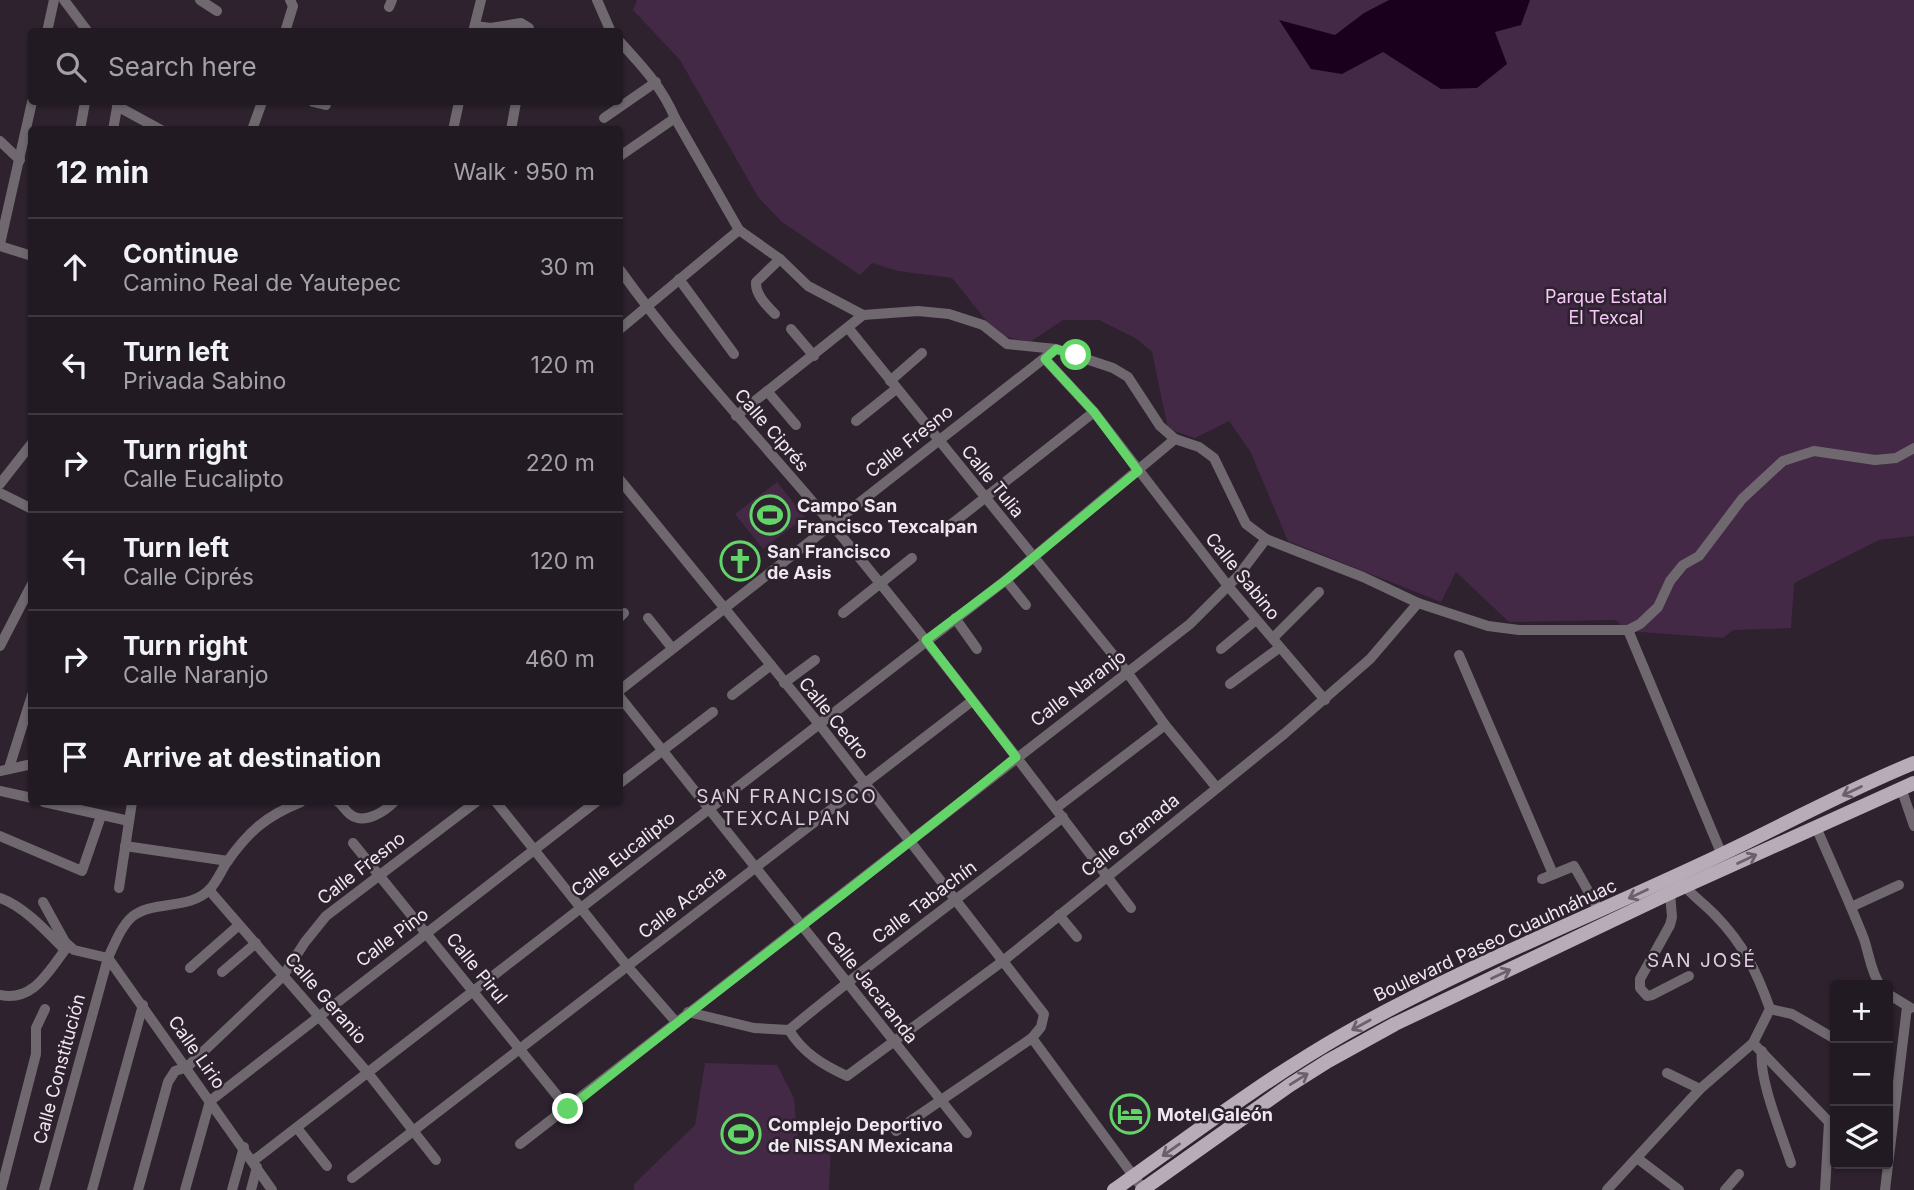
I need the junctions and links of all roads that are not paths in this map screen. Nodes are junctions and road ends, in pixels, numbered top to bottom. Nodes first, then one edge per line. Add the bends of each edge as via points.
1 (54, 0) edge
2 (64, 0) edge
3 (200, 0) edge
4 (290, 0) edge
5 (481, 0) edge
6 (597, 0) edge
7 (217, 11) dead end
8 (48, 28) edge
9 (85, 28) edge
10 (288, 28) edge
11 (474, 28) edge
12 (491, 28) edge
13 (529, 28) edge
14 (609, 28) edge
15 (623, 45) edge
16 (656, 82) junction
17 (31, 105) edge
18 (84, 105) edge
19 (118, 105) edge
20 (120, 105) edge
21 (260, 105) edge
22 (323, 105) edge
23 (458, 105) edge
24 (515, 105) edge
25 (623, 105) edge
26 (623, 105) edge
27 (326, 106) dead end
28 (604, 118) dead end
29 (675, 118) junction
30 (81, 126) edge
31 (114, 126) edge
32 (154, 126) edge
33 (253, 126) edge
34 (454, 126) edge
35 (512, 126) edge
36 (0, 141) edge
37 (623, 154) edge
38 (20, 160) junction
39 (739, 230) junction
40 (0, 245) edge
41 (28, 255) edge
42 (780, 259) junction
43 (623, 274) edge
44 (679, 279) junction
45 (647, 308) junction
46 (775, 314) dead end
47 (863, 315) junction
48 (623, 328) edge
49 (791, 329) dead end
50 (849, 329) junction
51 (1056, 349) junction
52 (922, 353) dead end
53 (734, 354) dead end
54 (814, 356) junction
55 (1045, 359) junction
56 (893, 385) junction
57 (767, 391) junction
58 (1094, 412) junction
59 (736, 416) junction
60 (856, 421) dead end
61 (796, 425) dead end
62 (1175, 439) junction
63 (937, 440) junction
64 (28, 448) edge
65 (1914, 448) edge
66 (1138, 471) junction
67 (0, 484) edge
68 (0, 492) edge
69 (624, 494) edge
70 (985, 499) junction
71 (28, 507) edge
72 (832, 525) junction
73 (949, 526) dead end
74 (1266, 540) junction
75 (912, 558) dead end
76 (1032, 558) junction
77 (1006, 580) junction
78 (880, 583) junction
79 (1228, 586) junction
80 (28, 592) edge
81 (1319, 592) dead end
82 (1418, 603) junction
83 (1026, 605) dead end
84 (723, 609) junction
85 (843, 613) dead end
86 (648, 618) dead end
87 (955, 618) junction
88 (1256, 620) junction
89 (1628, 630) junction
90 (926, 640) junction
91 (1276, 643) junction
92 (0, 644) edge
93 (672, 648) junction
94 (977, 649) dead end
95 (1221, 649) dead end
96 (1459, 655) dead end
97 (815, 660) dead end
98 (771, 666) junction
99 (1127, 672) junction
100 (784, 683) junction
101 (1230, 684) dead end
102 (623, 688) edge
103 (732, 695) dead end
104 (1325, 700) junction
105 (623, 701) edge
106 (972, 701) junction
107 (28, 706) edge
108 (712, 712) dead end
109 (819, 724) junction
110 (1165, 725) junction
111 (662, 750) junction
112 (1016, 757) junction
113 (1914, 763) edge
114 (28, 765) edge
115 (5, 770) edge
116 (623, 781) edge
117 (864, 784) junction
118 (1908, 785) edge
119 (1217, 788) junction
120 (0, 790) edge
121 (28, 797) edge
122 (56, 805) edge
123 (132, 805) edge
124 (294, 805) edge
125 (341, 805) edge
126 (391, 805) edge
127 (472, 805) edge
128 (498, 805) edge
129 (592, 805) edge
130 (710, 808) junction
131 (1059, 813) junction
132 (101, 816) junction
133 (129, 821) junction
134 (1914, 826) edge
135 (1816, 827) junction
136 (0, 836) edge
137 (353, 843) dead end
138 (911, 843) junction
139 (125, 846) junction
140 (535, 849) junction
141 (1722, 855) junction
142 (228, 861) junction
143 (756, 868) junction
144 (1553, 874) junction
145 (380, 875) junction
146 (1107, 876) junction
147 (1542, 879) dead end
148 (1680, 882) junction
149 (1899, 885) dead end
150 (119, 888) dead end
151 (209, 890) junction
152 (1670, 893) junction
153 (0, 898) edge
154 (956, 901) junction
155 (43, 902) dead end
156 (1851, 907) junction
157 (582, 908) junction
158 (1131, 908) dead end
159 (1600, 912) junction
160 (1059, 915) junction
161 (239, 925) junction
162 (802, 926) junction
163 (426, 933) junction
164 (1077, 937) dead end
165 (256, 943) junction
166 (108, 958) junction
167 (1003, 961) junction
168 (628, 967) junction
169 (190, 968) dead end
170 (222, 972) dead end
171 (283, 976) junction
172 (1689, 976) dead end
173 (1877, 980) edge
174 (848, 982) junction
175 (474, 992) junction
176 (0, 995) edge
177 (1893, 997) edge
178 (143, 1005) junction
179 (1911, 1008) edge
180 (45, 1009) dead end
181 (1770, 1009) junction
182 (688, 1012) junction
183 (318, 1015) junction
184 (676, 1022) junction
185 (789, 1030) junction
186 (1830, 1036) edge
187 (1032, 1038) junction
188 (894, 1043) junction
189 (1757, 1047) junction
190 (521, 1050) junction
191 (1893, 1059) edge
192 (1900, 1061) junction
193 (187, 1067) junction
194 (368, 1073) junction
195 (1667, 1073) dead end
196 (1700, 1089) junction
197 (210, 1101) junction
198 (942, 1101) junction
199 (568, 1109) junction
200 (297, 1128) junction
201 (896, 1131) dead end
202 (414, 1132) junction
203 (967, 1133) dead end
204 (520, 1144) dead end
205 (244, 1147) junction
206 (1637, 1158) junction
207 (436, 1160) dead end
208 (1791, 1163) dead end
209 (255, 1164) junction
210 (327, 1166) dead end
211 (1739, 1174) dead end
212 (1134, 1176) junction
213 (352, 1178) dead end
214 (1, 1190) edge
215 (44, 1190) edge
216 (92, 1190) edge
217 (138, 1190) edge
218 (185, 1190) edge
219 (232, 1190) edge
220 (251, 1190) edge
221 (272, 1190) edge
222 (1114, 1190) edge
223 (1143, 1190) edge
224 (1607, 1190) edge
225 (1679, 1190) edge
226 (1725, 1190) edge
227 (1825, 1190) edge
228 (1885, 1190) edge

1 - 8 street
2 - 9 street
3 - 7 street
4 - 10 street
5 - 11 street
6 - 14 street
12 - 13 street via 521,23
15 - 16 street
16 - 25 street
16 - 29 street
17 - 38 street
18 - 30 street
19 - 31 street
20 - 32 street
21 - 33 street
22 - 27 street
23 - 34 street
24 - 35 street
26 - 28 street
29 - 37 street
29 - 39 street
36 - 38 street
38 - 40 street
39 - 42 street
39 - 44 street
40 - 41 street
42 - 46 street via 755,288
42 - 47 street via 808,286
43 - 45 street, Calle Ciprés
44 - 45 street
44 - 53 street
45 - 48 street
45 - 59 street, Calle Ciprés
47 - 50 street
47 - 51 street via 949,314 983,325 1007,344
49 - 54 street
50 - 54 street
50 - 56 street, Calle Tulia
51 - 55 street, Calle Fresno
51 - 62 street via 1128,377 1160,426
52 - 56 street
54 - 57 street
55 - 58 street, Calle Sabino
55 - 63 street, Calle Fresno
56 - 60 street
56 - 63 street, Calle Tulia
57 - 59 street
57 - 61 street
58 - 66 street, Calle Sabino
58 - 70 street
59 - 72 street, Calle Ciprés
62 - 66 street, Calle Eucalipto
62 - 74 street via 1214,458 1246,524
63 - 70 street, Calle Tulia
63 - 72 street, Calle Fresno
64 - 67 street
65 - 89 street via 1896,458 1875,460 1814,451 1783,461 1742,499 1699,556 1683,565 1658,607
66 - 76 street, Calle Eucalipto
66 - 79 street, Calle Sabino
68 - 71 street
69 - 84 street, Calle Cedro
70 - 73 street
70 - 76 street, Calle Tulia
72 - 78 street, Calle Ciprés
72 - 84 street, Calle Fresno
74 - 79 street, Calle Naranjo
74 - 82 street
75 - 78 street
76 - 77 street, Calle Eucalipto
76 - 99 street, Calle Tulia
77 - 83 street
77 - 87 street, Calle Eucalipto
78 - 85 street
78 - 90 street, Calle Ciprés
79 - 88 street, Calle Sabino
79 - 99 street, Calle Naranjo via 1190,624
80 - 92 street
81 - 91 street
82 - 89 street via 1519,631
82 - 104 street, Calle Granada via 1370,659
84 - 93 street, Calle Fresno
84 - 98 street, Calle Cedro
86 - 93 street
87 - 90 street, Calle Eucalipto
87 - 94 street
88 - 91 street, Calle Sabino
88 - 95 street
89 - 141 street
90 - 106 street, Calle Ciprés
90 - 109 street, Calle Eucalipto
91 - 101 street
91 - 104 street, Calle Sabino
93 - 102 street, Calle Fresno
96 - 144 street
97 - 100 street
98 - 100 street, Calle Cedro
98 - 103 street
99 - 110 street
99 - 112 street, Calle Naranjo
100 - 109 street, Calle Cedro
104 - 119 street, Calle Granada
105 - 111 street, Calle Jacaranda
106 - 112 street, Calle Ciprés
106 - 117 street, Calle Acacia
107 - 115 street
108 - 111 street
109 - 117 street, Calle Cedro
109 - 130 street, Calle Eucalipto
110 - 119 street
110 - 131 street, Calle Tabachín
111 - 116 street
111 - 130 street, Calle Jacaranda
112 - 131 street, Calle Ciprés
112 - 138 street, Calle Naranjo
113 -> 141 main road, Boulevard Paseo Cuauhnáhuac
114 - 115 street
117 - 138 street, Calle Cedro
117 - 143 street, Calle Acacia
118 - 134 street
118 - 135 main road, Boulevard Paseo Cuauhnáhuac
119 - 146 street, Calle Granada
120 - 121 street
122 - 132 street
123 - 133 street
124 - 142 street via 262,821
125 - 126 street via 361,818 383,813
127 - 145 street, Calle Fresno
128 - 140 street
129 - 140 street, Calle Pino
130 - 143 street, Calle Jacaranda
130 - 157 street, Calle Eucalipto
131 - 146 street, Calle Ciprés
131 - 154 street, Calle Tabachín
132 - 133 street
132 - 136 street via 82,871
133 - 139 street
148 -> 135 main road, Boulevard Paseo Cuauhnáhuac
135 - 156 street
137 - 145 street, Calle Pirul
138 - 154 street, Calle Cedro
138 - 162 street, Calle Naranjo
139 - 142 street
139 - 150 street
140 - 157 street
140 - 163 street, Calle Pino
141 - 148 main road, Boulevard Paseo Cuauhnáhuac
142 - 151 street
143 - 162 street, Calle Jacaranda
143 - 168 street, Calle Acacia
144 - 147 street
144 - 159 street via 1574,866
145 - 163 street, Calle Pirul
145 - 171 street, Calle Fresno via 326,916
146 - 158 street, Calle Ciprés
146 - 160 street, Calle Granada
148 - 152 main road, Boulevard Paseo Cuauhnáhuac
148 -> 159 main road, Boulevard Paseo Cuauhnáhuac
148 - 181 street via 1743,947
149 - 156 street
151 - 161 street, Calle Geranio
151 - 166 street, Calle Constitución via 193,900 132,917
152 - 172 street via 1670,925 1640,979 1640,988 1647,996 1653,995
223 -> 152 main road, Boulevard Paseo Cuauhnáhuac via 1328,1061 1395,1024
153 - 176 street via 65,950 42,982 15,996
154 - 167 street, Calle Cedro
154 - 174 street, Calle Tabachín
155 - 166 street via 74,950
156 - 173 street
157 - 168 street
157 - 175 street, Calle Eucalipto
159 -> 212 main road, Boulevard Paseo Cuauhnáhuac via 1346,1033
160 - 164 street
160 - 167 street, Calle Granada
161 - 165 street, Calle Geranio
161 - 169 street
162 - 174 street, Calle Jacaranda
162 - 182 street, Calle Naranjo
163 - 175 street, Calle Pirul
163 - 183 street, Calle Pino
165 - 170 street
165 - 171 street, Calle Geranio
166 - 178 street, Calle Lirio
166 - 215 street, Calle Constitución
167 - 187 street, Calle Cedro via 1044,1014
167 - 188 street, Calle Granada
168 - 184 street
168 - 190 street, Calle Acacia
171 - 183 street, Calle Geranio
171 - 193 street, Calle Fresno
174 - 185 street, Calle Tabachín
174 - 188 street, Calle Jacaranda
175 - 190 street, Calle Pirul
175 - 194 street, Calle Eucalipto
177 - 179 street
178 - 193 street, Calle Lirio
178 - 216 street
179 - 192 street
180 - 214 street via 36,1028 36,1054
181 - 186 street via 1792,1014
181 - 189 street
182 - 184 street, Calle Naranjo
182 - 185 street via 754,1028
183 - 194 street, Calle Geranio
183 - 197 street, Calle Pino
184 - 199 street, Calle Naranjo
185 - 188 street, Calle Granada via 809,1055 847,1076
187 - 198 street
187 - 212 street
188 - 198 street, Calle Jacaranda
189 - 196 street
189 - 208 street
189 - 227 street via 1829,1122
190 - 199 street, Calle Pirul
190 - 202 street, Calle Acacia
191 - 192 street
192 - 228 street
193 - 197 street, Calle Lirio
193 - 217 street, Calle Fresno via 175,1071 168,1082
194 - 200 street, Calle Eucalipto
194 - 202 street, Calle Geranio
195 - 196 street
196 - 206 street
197 - 205 street, Calle Lirio
197 - 218 street
198 - 201 street
198 - 203 street, Calle Jacaranda
199 - 204 street, Calle Naranjo
200 - 209 street, Calle Eucalipto
200 - 210 street
202 - 207 street, Calle Geranio
202 - 213 street, Calle Acacia
205 - 209 street, Calle Lirio
205 - 219 street
206 - 224 street
206 - 225 street
209 - 220 street
209 - 221 street, Calle Lirio
211 - 226 street
212 - 222 main road, Boulevard Paseo Cuauhnáhuac
212 - 223 street

